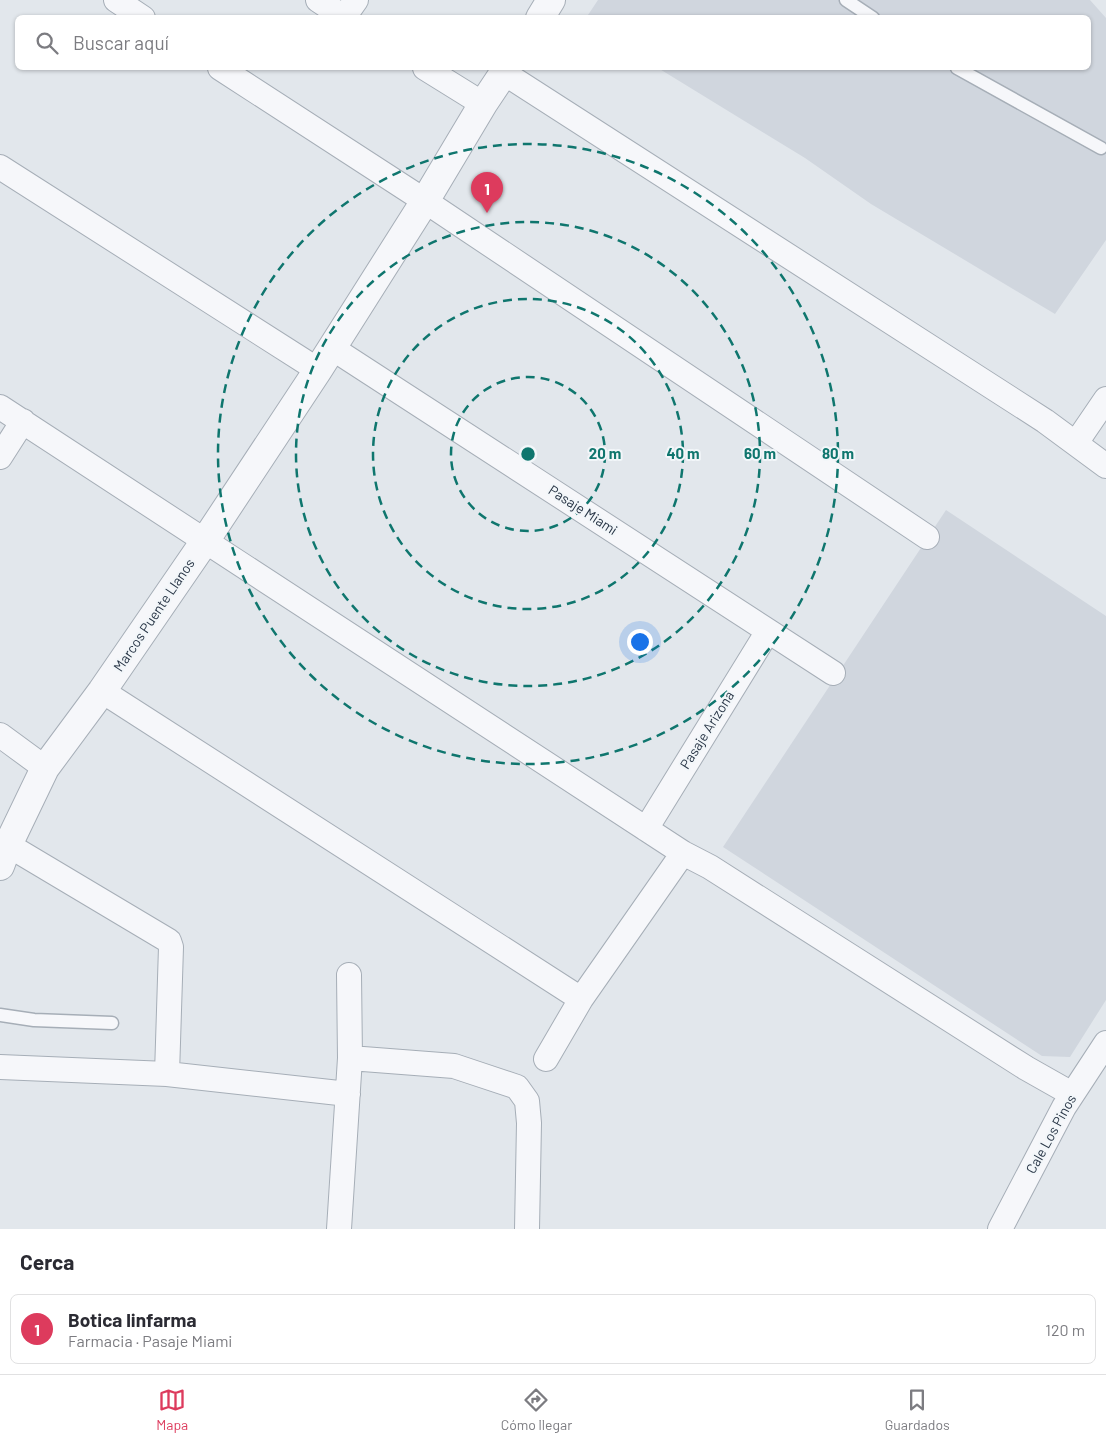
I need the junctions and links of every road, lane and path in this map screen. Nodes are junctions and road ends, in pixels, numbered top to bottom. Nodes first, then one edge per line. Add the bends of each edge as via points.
1 (116, 0) edge
2 (318, 0) edge
3 (356, 0) edge
4 (551, 0) edge
5 (846, 0) edge
6 (138, 15) edge
7 (342, 15) edge
8 (346, 15) edge
9 (542, 15) edge
10 (868, 15) edge
11 (223, 70) edge
12 (428, 70) edge
13 (506, 70) edge
14 (961, 70) edge
15 (483, 104) junction
16 (1101, 148) dead end
17 (0, 167) edge
18 (425, 201) junction
19 (325, 359) junction
20 (1106, 399) edge
21 (0, 407) edge
22 (23, 421) junction
23 (1076, 443) junction
24 (0, 457) edge
25 (1106, 466) edge
26 (927, 537) dead end
27 (205, 541) junction
28 (768, 631) junction
29 (833, 673) dead end
30 (102, 691) junction
31 (0, 735) edge
32 (45, 768) junction
33 (646, 829) junction
34 (683, 853) junction
35 (4, 856) edge
36 (349, 975) dead end
37 (581, 999) junction
38 (0, 1015) edge
39 (112, 1023) dead end
40 (1106, 1043) edge
41 (350, 1058) junction
42 (546, 1059) dead end
43 (0, 1067) edge
44 (167, 1074) junction
45 (348, 1094) junction
46 (1072, 1094) junction
47 (339, 1229) edge
48 (527, 1229) edge
49 (1000, 1229) edge

1 - 6 street
2 - 7 street
3 - 8 street
4 - 9 street
5 - 10 lane
11 - 18 street
12 - 15 street
13 - 15 street, Marcos Puente Llanos
13 - 23 street
14 - 16 lane
15 - 18 street, Marcos Puente Llanos
17 - 19 street, Pasaje Miami
18 - 19 street, Marcos Puente Llanos
18 - 26 street
19 - 27 street, Marcos Puente Llanos
19 - 28 street, Pasaje Miami
20 - 23 street
21 - 22 street
22 - 24 street
22 - 27 street
23 - 25 street
27 - 30 street, Marcos Puente Llanos
27 - 33 street
28 - 29 street, Pasaje Miami
28 - 33 street, Pasaje Arizona
30 - 32 street, Marcos Puente Llanos
30 - 37 street
31 - 32 street
32 - 35 street, Marcos Puente Llanos
33 - 34 street
34 - 37 street
34 - 46 street
35 - 44 street via 168,941 171,947
36 - 41 street
37 - 42 street
38 - 39 lane via 34,1020
40 - 46 street, Cale Los Pinos
41 - 45 street
41 - 48 street via 454,1066 517,1087 527,1101 529,1123
43 - 44 street
44 - 45 street
45 - 47 street
46 - 49 street, Cale Los Pinos

